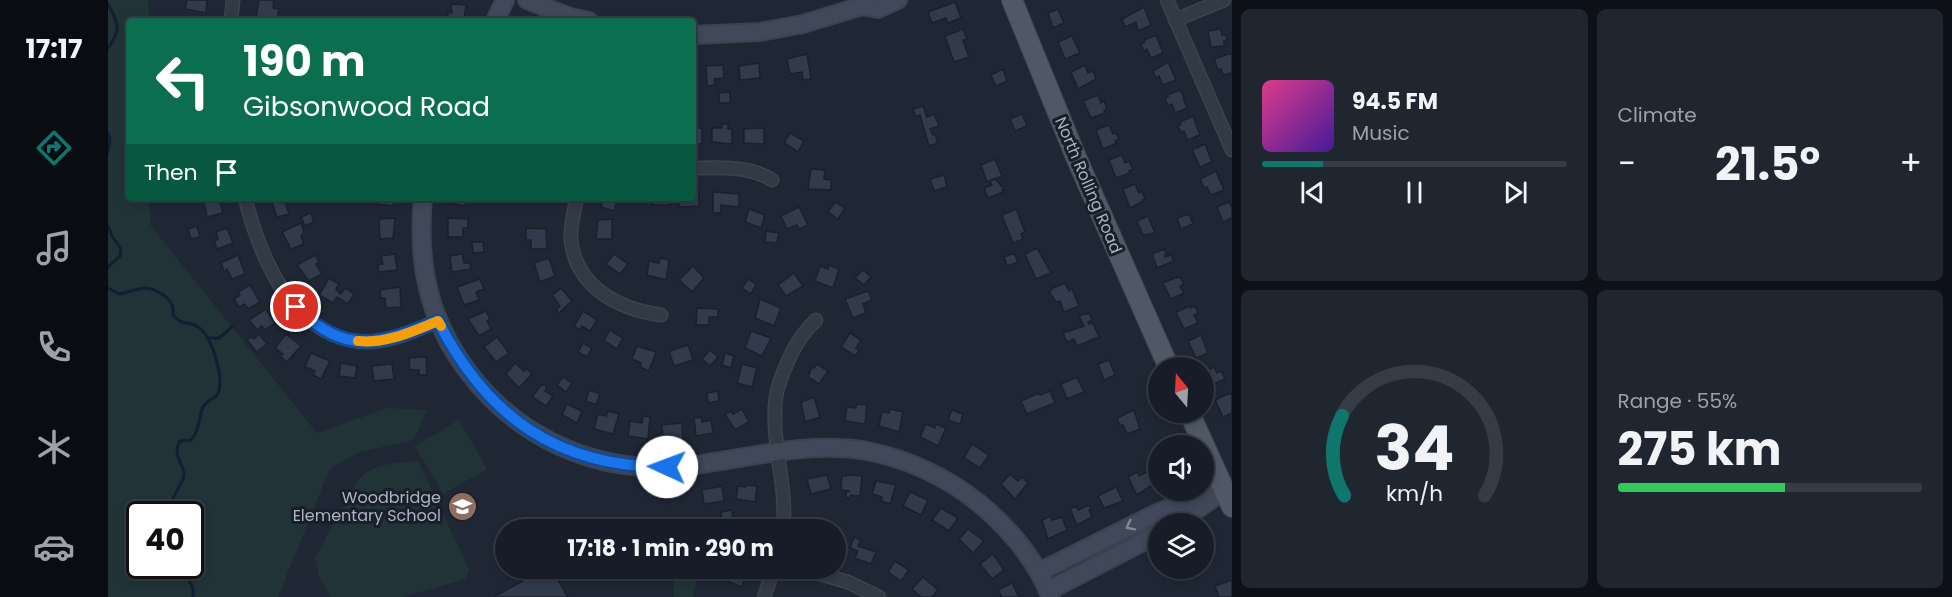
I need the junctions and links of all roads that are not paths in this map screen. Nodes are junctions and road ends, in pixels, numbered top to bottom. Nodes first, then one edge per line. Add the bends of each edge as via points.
1 (233, 0) edge
2 (505, 0) edge
3 (527, 0) edge
4 (898, 0) edge
5 (1012, 0) edge
6 (1167, 0) edge
7 (1224, 0) edge
8 (864, 3) edge
9 (231, 18) edge
10 (496, 18) edge
11 (578, 18) edge
12 (1175, 20) junction
13 (696, 35) edge
14 (1229, 133) edge
15 (1232, 150) edge
16 (696, 168) edge
17 (772, 180) dead end
18 (246, 201) edge
19 (423, 201) edge
20 (577, 201) edge
21 (661, 315) dead end
22 (816, 320) dead end
23 (438, 321) junction
24 (1164, 357) edge
25 (1194, 423) edge
26 (779, 452) junction
27 (1229, 496) edge
28 (1197, 513) edge
29 (784, 519) edge
30 (1148, 540) edge
31 (1039, 572) junction
32 (770, 579) edge
33 (838, 579) edge
34 (1049, 594) edge
35 (764, 597) edge
36 (879, 597) edge

1 - 9 street
2 - 10 street
3 - 11 street
4 - 8 street via 878,9
5 - 24 main road, North Rolling Road
6 - 12 street
7 - 12 street
8 - 13 street via 804,24 760,32
12 - 14 street
14 - 15 street
16 - 17 street via 748,170
18 - 23 street via 259,242 282,288 296,307 322,329 335,336 368,342 404,335
19 - 23 street via 421,252
20 - 21 street via 571,238 584,275 612,301
22 - 26 street via 793,349 776,394
23 - 26 street via 461,362 492,400 510,417 559,446 586,456 644,467 694,465
25 - 27 main road
26 - 29 street
26 - 31 street via 865,451 918,467 968,494 987,510
27 - 28 street
27 -> 31 street via 1182,503
30 - 34 street
31 - 34 street
32 - 35 street
33 - 36 street

